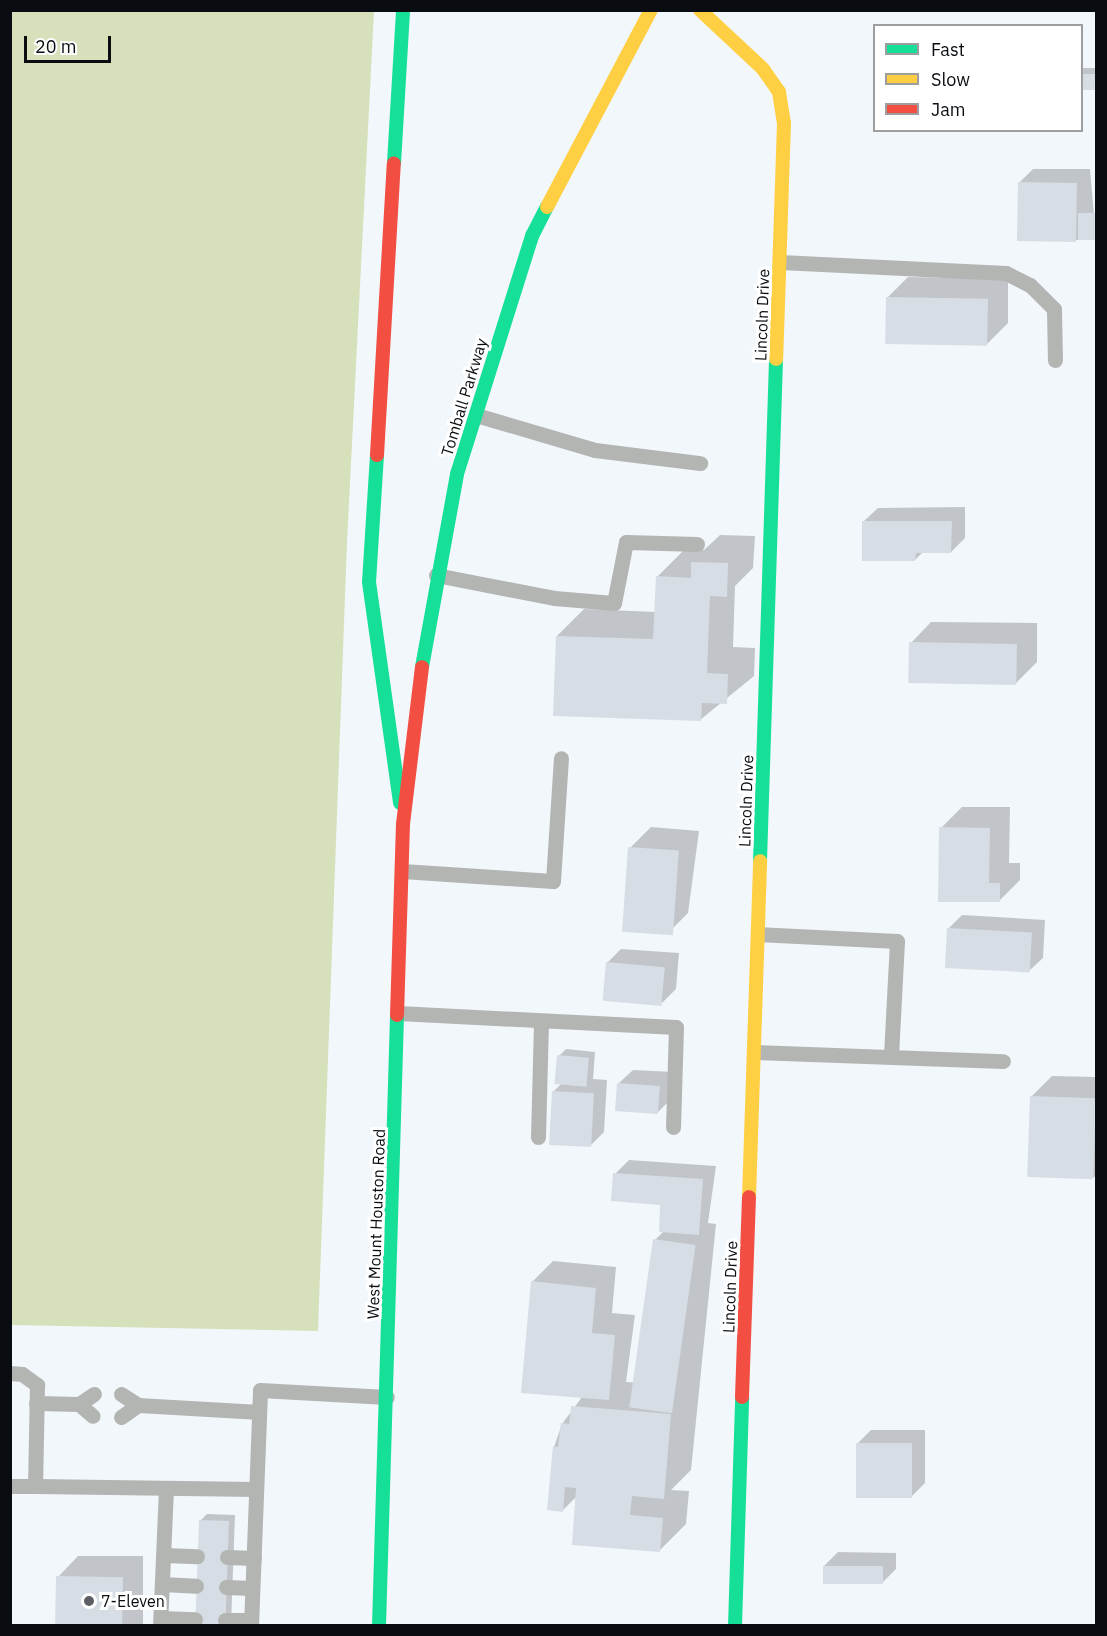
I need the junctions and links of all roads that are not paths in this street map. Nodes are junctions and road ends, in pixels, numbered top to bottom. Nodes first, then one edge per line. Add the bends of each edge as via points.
1 (403, 10) edge
2 (651, 10) edge
3 (700, 10) edge
4 (780, 262) junction
5 (1055, 360) dead end
6 (476, 415) junction
7 (700, 463) dead end
8 (697, 544) dead end
9 (436, 575) junction
10 (561, 758) dead end
11 (403, 824) junction
12 (402, 872) junction
13 (758, 934) junction
14 (398, 1013) junction
15 (541, 1022) junction
16 (754, 1052) junction
17 (891, 1057) junction
18 (1003, 1061) dead end
19 (673, 1127) dead end
20 (538, 1137) dead end
21 (10, 1373) edge
22 (94, 1394) dead end
23 (121, 1394) dead end
24 (387, 1397) junction
25 (36, 1403) junction
26 (79, 1404) junction
27 (138, 1405) junction
28 (259, 1412) junction
29 (93, 1416) dead end
30 (121, 1417) dead end
31 (10, 1486) edge
32 (34, 1486) junction
33 (166, 1488) junction
34 (256, 1489) junction
35 (164, 1555) junction
36 (197, 1556) dead end
37 (227, 1557) dead end
38 (254, 1558) junction
39 (162, 1584) junction
40 (196, 1586) dead end
41 (226, 1587) dead end
42 (252, 1587) junction
43 (195, 1619) dead end
44 (225, 1620) dead end
45 (161, 1622) edge
46 (251, 1623) edge
47 (379, 1626) edge
48 (735, 1626) edge

1 - 11 main road via 369,582
2 - 6 main road, Tomball Parkway via 532,236
3 - 4 main road, Lincoln Drive via 745,47 778,92 784,123
4 - 5 lane via 1006,273 1030,285 1054,309
4 - 13 main road, Lincoln Drive
6 - 7 lane via 595,450
6 - 9 main road, Tomball Parkway
8 - 9 lane via 626,542 614,603 554,598
9 - 11 main road, Tomball Parkway
10 - 12 lane via 553,881
11 - 12 main road, West Mount Houston Road
12 - 14 main road, West Mount Houston Road
13 - 16 main road, Lincoln Drive
13 - 17 lane via 897,941
14 - 15 lane
14 - 24 main road, West Mount Houston Road
15 - 19 lane via 676,1027
15 - 20 lane
16 - 17 lane
16 - 48 main road, Lincoln Drive
17 - 18 lane
21 - 25 lane via 22,1374 37,1385
22 - 26 lane
23 - 27 lane
24 - 28 lane via 260,1390
24 - 47 main road, West Mount Houston Road
25 - 26 lane
25 - 32 lane
26 - 29 lane
27 - 28 lane
27 - 30 lane
28 - 34 lane
31 - 32 lane
32 - 33 lane
33 - 34 lane
33 - 35 lane
34 - 38 lane
35 - 36 lane
35 - 39 lane
37 - 38 lane
38 - 42 lane
39 - 40 lane
39 - 45 lane
41 - 42 lane
42 - 46 lane
43 - 45 lane
44 - 46 lane

